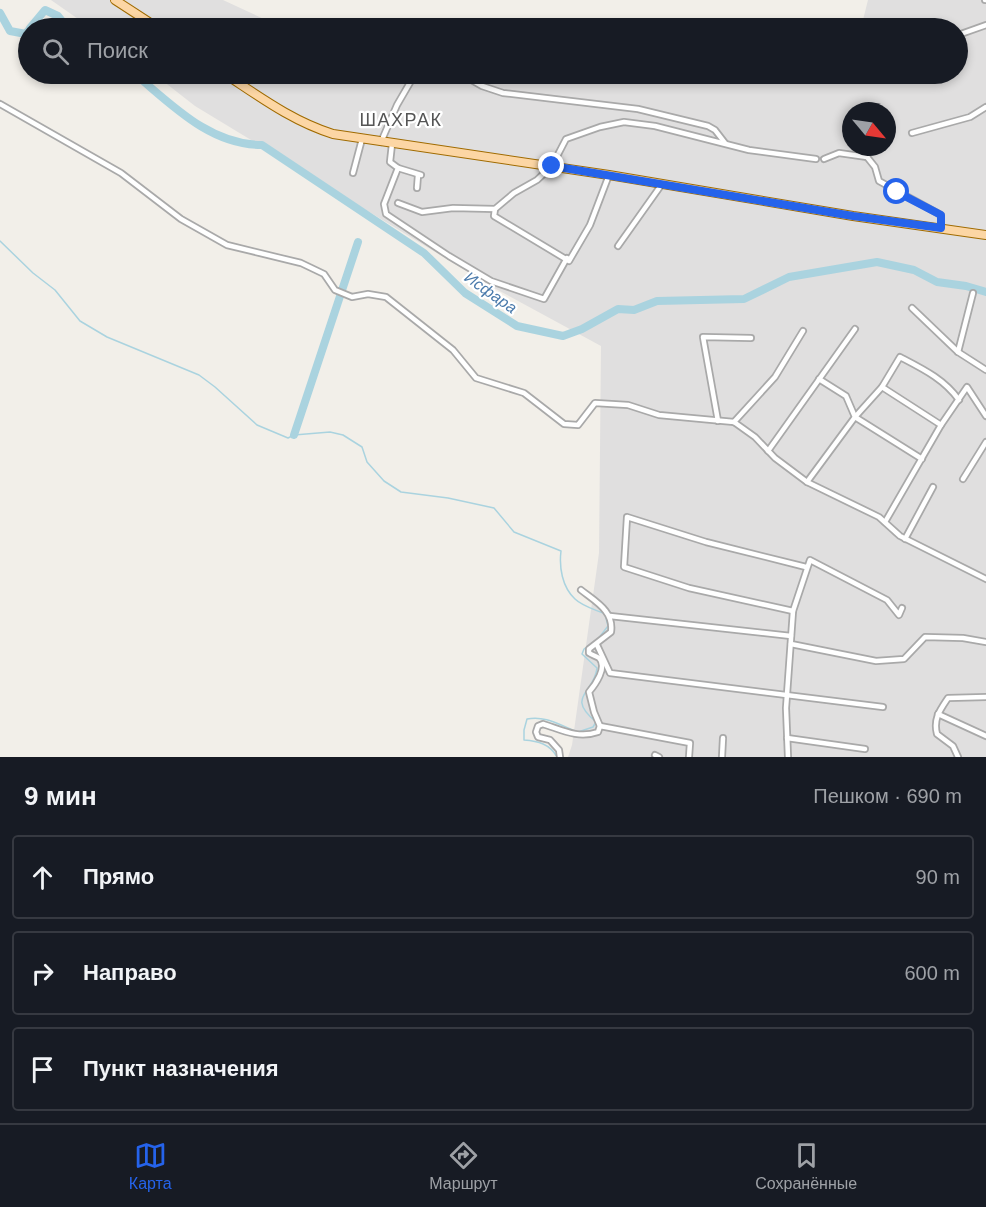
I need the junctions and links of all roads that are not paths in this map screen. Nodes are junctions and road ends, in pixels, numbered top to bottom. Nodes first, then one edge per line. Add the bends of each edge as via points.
1 (115, 0) edge
2 (143, 18) edge
3 (986, 25) edge
4 (968, 32) edge
5 (240, 84) edge
6 (409, 84) edge
7 (478, 84) edge
8 (0, 104) edge
9 (986, 107) edge
10 (912, 133) dead end
11 (362, 139) junction
12 (381, 142) junction
13 (392, 144) junction
14 (725, 144) junction
15 (867, 157) joint
16 (816, 159) dead end
17 (824, 159) dead end
18 (552, 166) junction
19 (398, 168) junction
20 (353, 173) dead end
21 (609, 175) junction
22 (662, 184) junction
23 (417, 188) dead end
24 (398, 203) dead end
25 (495, 209) junction
26 (941, 228) junction
27 (986, 235) edge
28 (618, 246) dead end
29 (567, 258) junction
30 (973, 293) dead end
31 (912, 308) dead end
32 (855, 329) dead end
33 (803, 331) dead end
34 (751, 338) dead end
35 (958, 352) junction
36 (986, 370) edge
37 (819, 379) junction
38 (882, 387) junction
39 (959, 400) junction
40 (986, 416) edge
41 (855, 417) junction
42 (718, 421) junction
43 (734, 422) junction
44 (941, 425) junction
45 (986, 442) edge
46 (768, 451) junction
47 (922, 459) junction
48 (963, 479) dead end
49 (807, 482) junction
50 (933, 487) dead end
51 (885, 522) junction
52 (905, 539) junction
53 (806, 567) junction
54 (986, 579) edge
55 (581, 590) dead end
56 (902, 608) dead end
57 (793, 611) junction
58 (610, 616) junction
59 (791, 636) junction
60 (986, 642) edge
61 (791, 644) junction
62 (597, 645) junction
63 (788, 694) junction
64 (986, 696) edge
65 (883, 707) dead end
66 (938, 714) junction
67 (600, 726) junction
68 (986, 736) edge
69 (723, 738) dead end
70 (787, 738) junction
71 (865, 749) dead end
72 (560, 757) edge
73 (689, 757) edge
74 (722, 757) edge
75 (788, 757) edge
76 (958, 757) edge

1 - 2 main road
3 - 4 street
5 - 11 main road via 310,127
6 - 12 street
7 - 14 street via 503,93 638,109 687,120 715,130
8 - 42 street via 122,173 181,219 227,245 301,263 324,274 335,290 352,297 386,297 453,350 477,378 524,393 564,424 578,425 596,403
9 - 10 street via 970,117
11 - 12 main road
11 - 20 street
12 - 13 main road
13 - 18 main road
13 - 19 street via 390,162
14 - 16 street
14 - 18 street via 624,122 566,139
15 - 17 street via 839,153
15 - 26 street via 879,182 941,215
18 - 21 main road
18 - 25 street
19 - 23 street via 419,175
19 - 29 street via 384,204 386,214 491,281 544,299
21 - 22 main road
21 - 29 street via 590,225 569,261
22 - 26 main road
22 - 28 street
24 - 25 street via 422,212
25 - 29 street via 494,216
26 - 27 main road
30 - 35 street
31 - 35 street
32 - 37 street
33 - 43 street via 774,376
34 - 42 street via 703,337
35 - 36 street
37 - 41 street via 846,396
37 - 46 street
38 - 39 street via 900,357 932,374 951,388
38 - 41 street
38 - 44 street
39 - 40 street via 967,387
39 - 44 street
41 - 47 street
41 - 49 street
42 - 43 street
43 - 46 street
44 - 47 street
45 - 48 street
46 - 49 street
47 - 51 street
49 - 51 street
50 - 52 street
51 - 52 street
52 - 54 street
53 - 56 street via 810,560 887,600 899,615
53 - 57 street
53 - 57 street via 627,517 624,567 689,588
55 - 58 street
57 - 59 street
58 - 59 street
58 - 62 street via 611,633
59 - 61 street
60 - 61 street via 925,637 904,659 876,661
61 - 63 street
62 - 63 street via 610,673
62 - 67 street via 589,653 602,665 589,692
63 - 65 street
63 - 70 street
64 - 66 street via 948,698
66 - 68 street
66 - 76 street via 934,725 937,734 953,746
67 - 72 street via 598,732 589,735 538,726 538,737 550,740
67 - 73 street via 690,743
69 - 74 street
70 - 71 street
70 - 75 street

